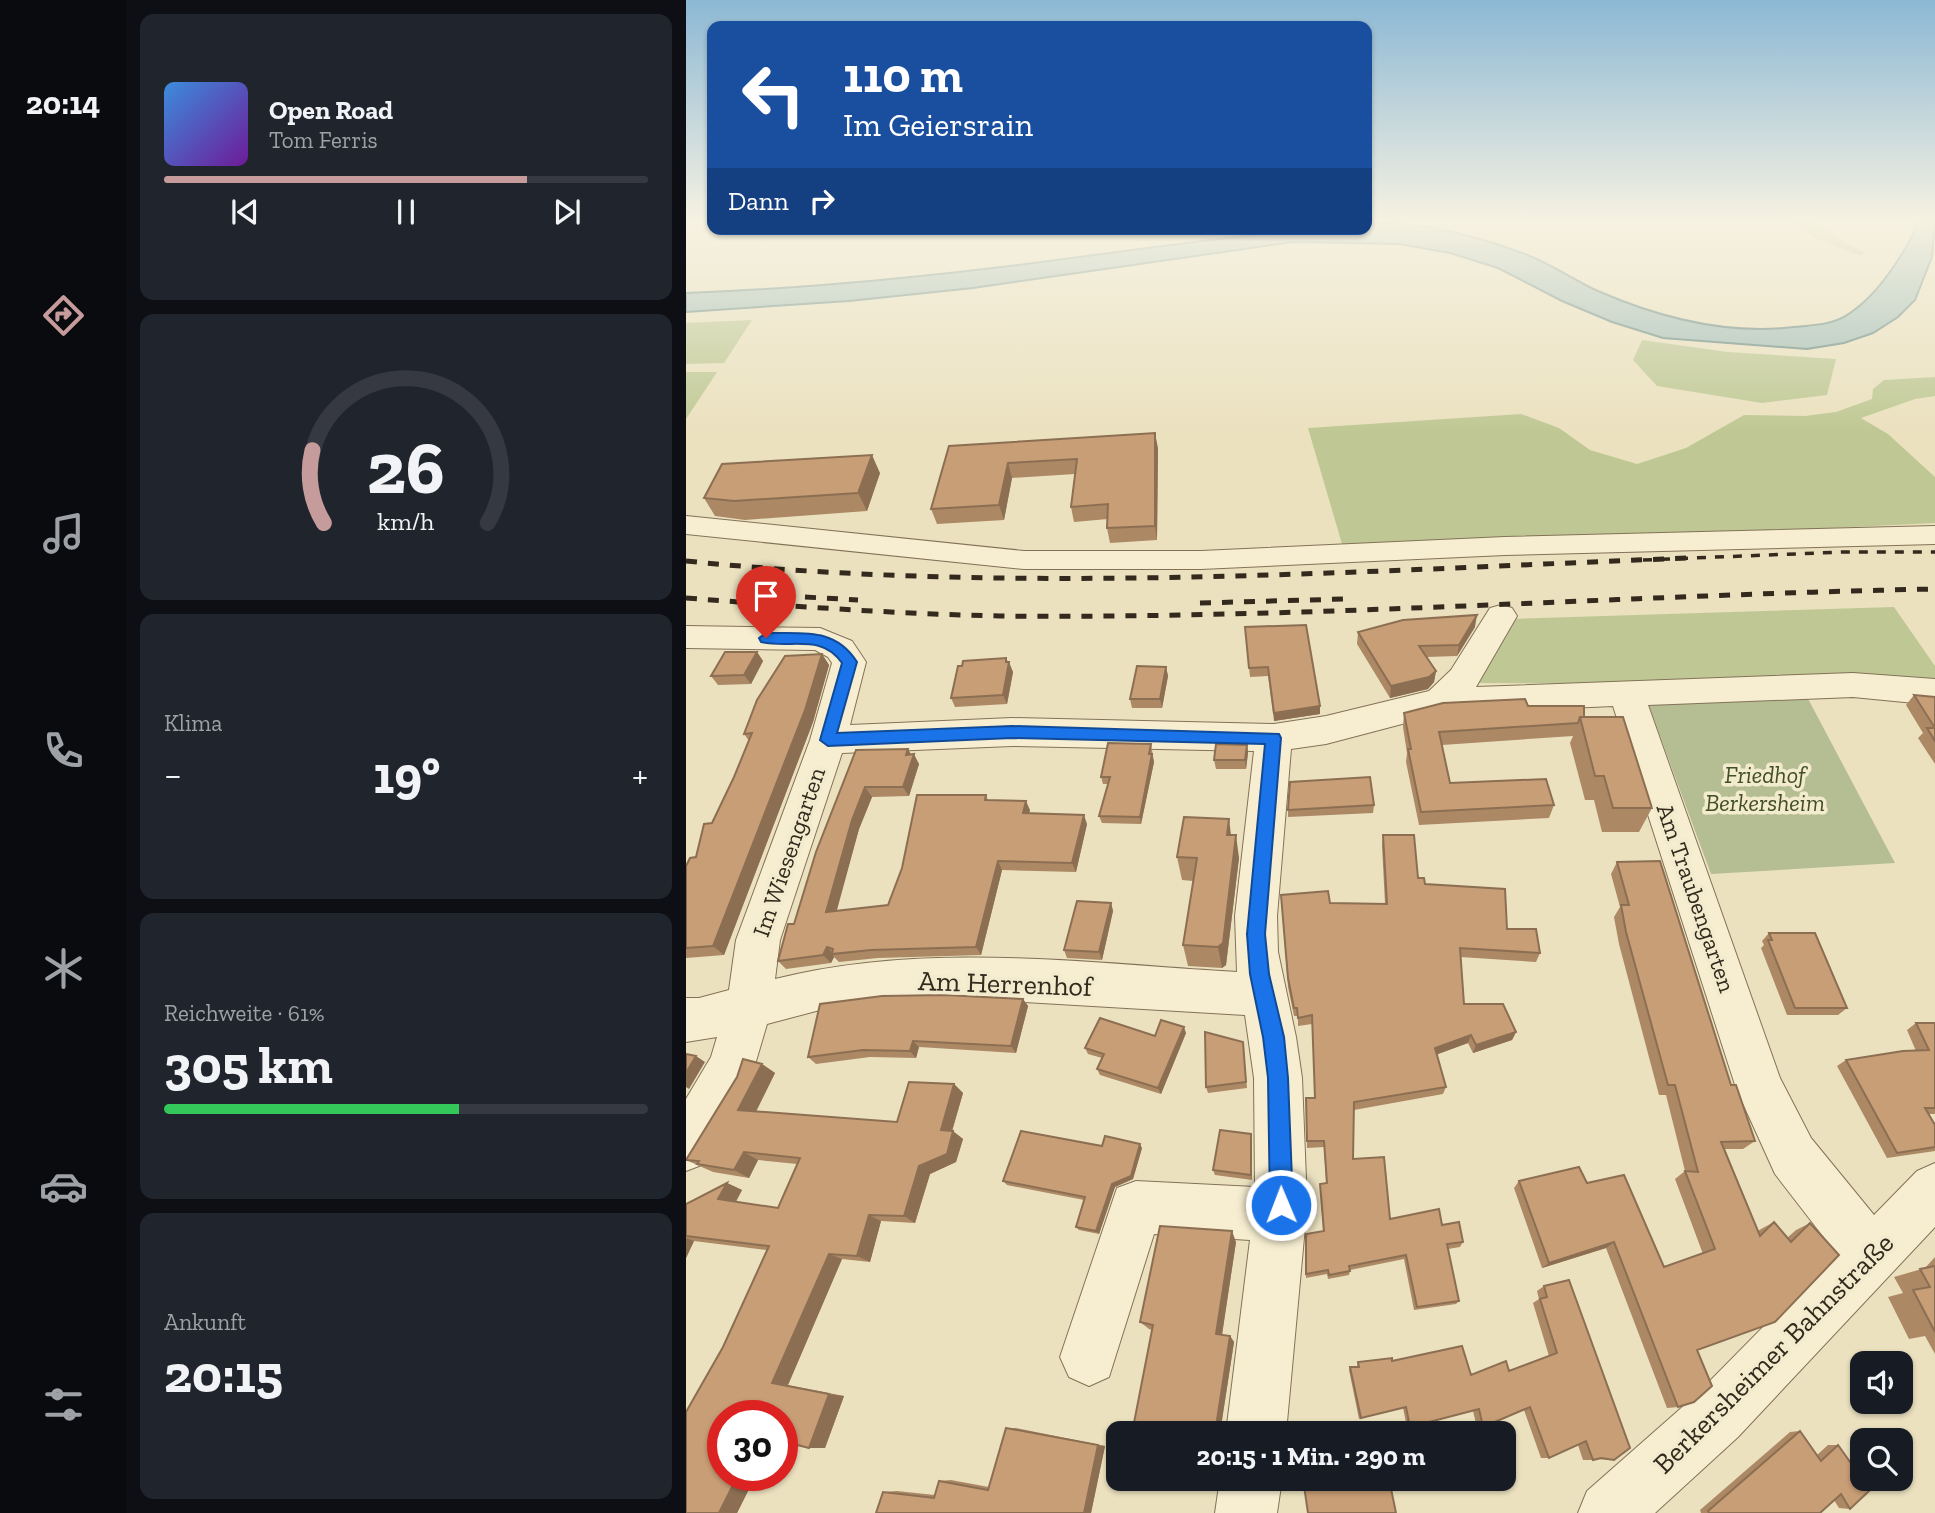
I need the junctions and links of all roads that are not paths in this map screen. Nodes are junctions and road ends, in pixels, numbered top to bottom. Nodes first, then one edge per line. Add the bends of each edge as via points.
1 (686, 525) edge
2 (1935, 535) edge
3 (1501, 616) dead end
4 (686, 637) edge
5 (1935, 692) edge
6 (1626, 693) junction
7 (1440, 701) junction
8 (1274, 738) junction
9 (828, 740) junction
10 (1263, 995) junction
11 (749, 1008) junction
12 (686, 1020) edge
13 (686, 1146) edge
14 (1935, 1189) edge
15 (1280, 1215) junction
16 (1872, 1255) junction
17 (1089, 1357) dead end
18 (1257, 1421) edge
19 (1249, 1491) edge
20 (1246, 1513) edge
21 (1609, 1513) edge

1 - 2 street via 1037,560 1201,560 1505,546
3 - 7 street via 1463,679
4 - 9 street, Im Wiesengarten via 820,639 840,649 849,662
5 - 6 street via 1853,685
6 - 7 street
6 - 16 street, Am Traubengarten via 1760,1088 1793,1156
7 - 8 street via 1326,730
8 - 9 street via 1012,732
8 - 10 street via 1256,916
9 - 11 street, Im Wiesengarten via 758,940
10 - 11 street, Am Herrenhof via 976,978 820,989
10 - 15 street via 1278,1078
11 - 12 street, Am Herrenhof
11 - 13 street via 732,1068
14 - 16 street, Berkersheimer Bahnstraße
15 - 17 street via 1136,1207
15 - 18 street
16 - 21 street, Berkersheimer Bahnstraße via 1717,1416
19 - 20 street

